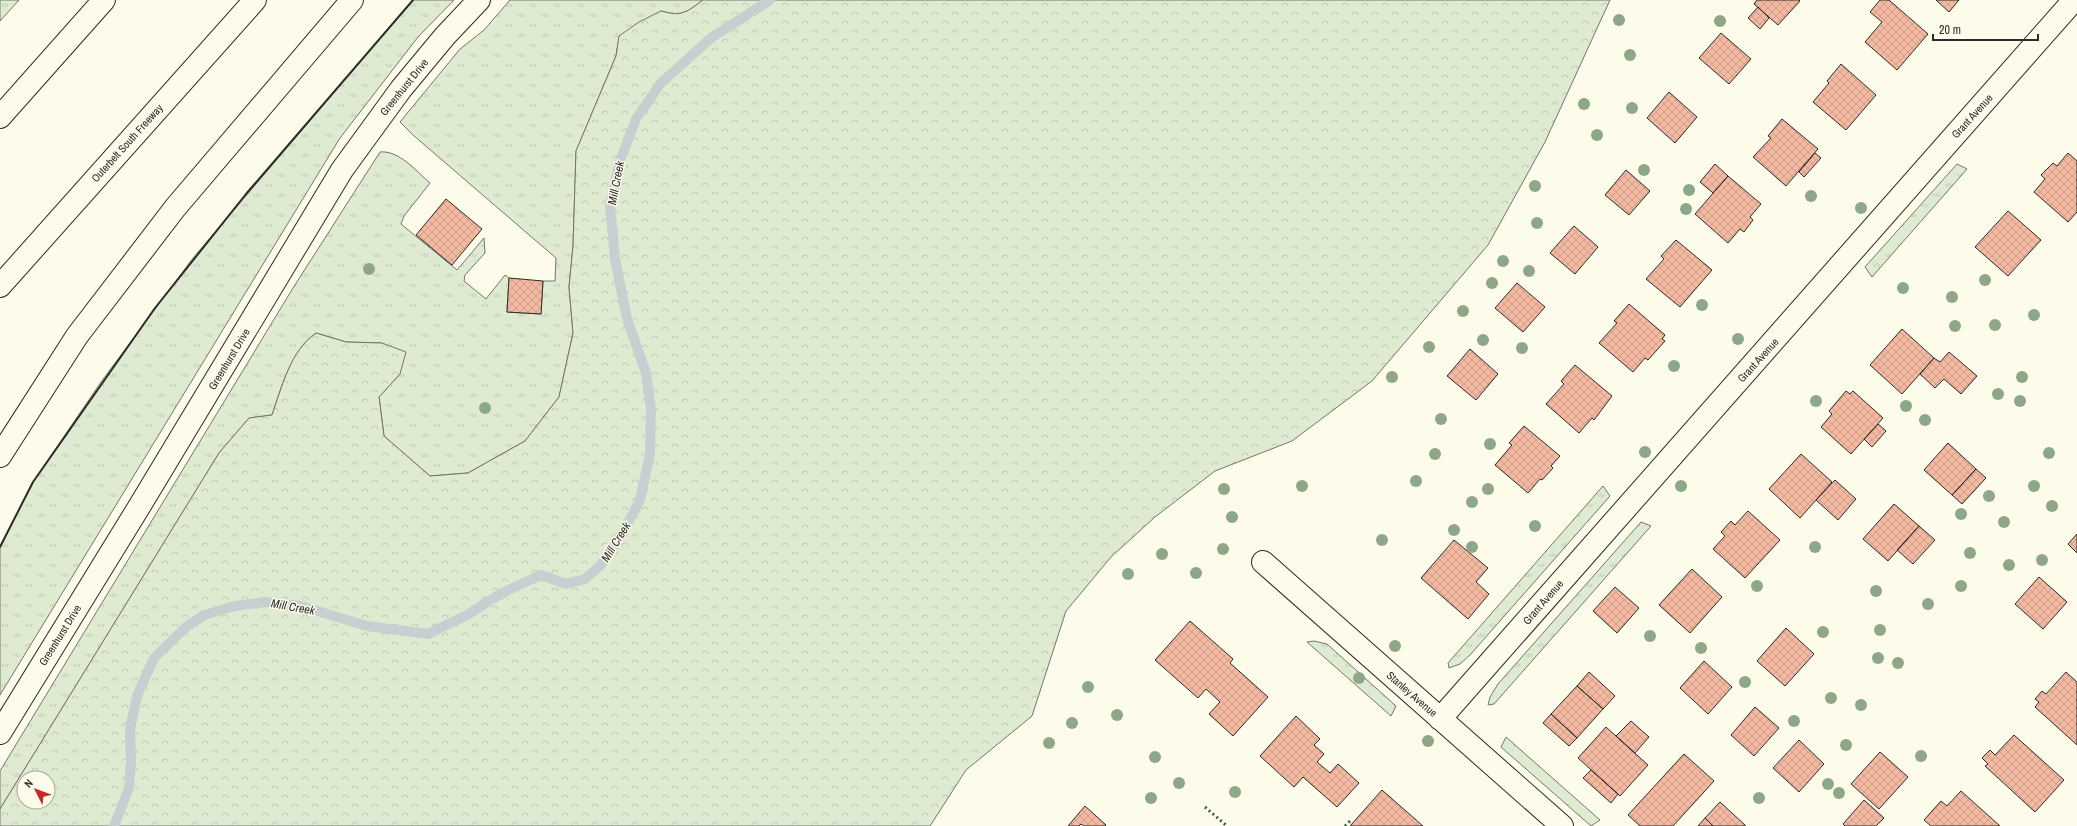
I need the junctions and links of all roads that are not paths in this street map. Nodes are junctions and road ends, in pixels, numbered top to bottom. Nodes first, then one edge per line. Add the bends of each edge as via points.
1 (104, 0) edge
2 (255, 0) edge
3 (352, 0) edge
4 (479, 0) edge
5 (2074, 0) edge
6 (0, 117) edge
7 (0, 286) edge
8 (0, 456) edge
9 (1263, 562) dead end
10 (1440, 718) junction
11 (0, 733) edge
12 (1562, 826) edge

1 - 6 main road
2 - 7 main road, Outerbelt South Freeway
3 - 8 main road via 175,208 77,336
4 - 11 main road, Greenhurst Drive via 401,89 342,170
5 - 10 main road, Grant Avenue
9 - 10 main road, Stanley Avenue
10 - 12 main road, Stanley Avenue

